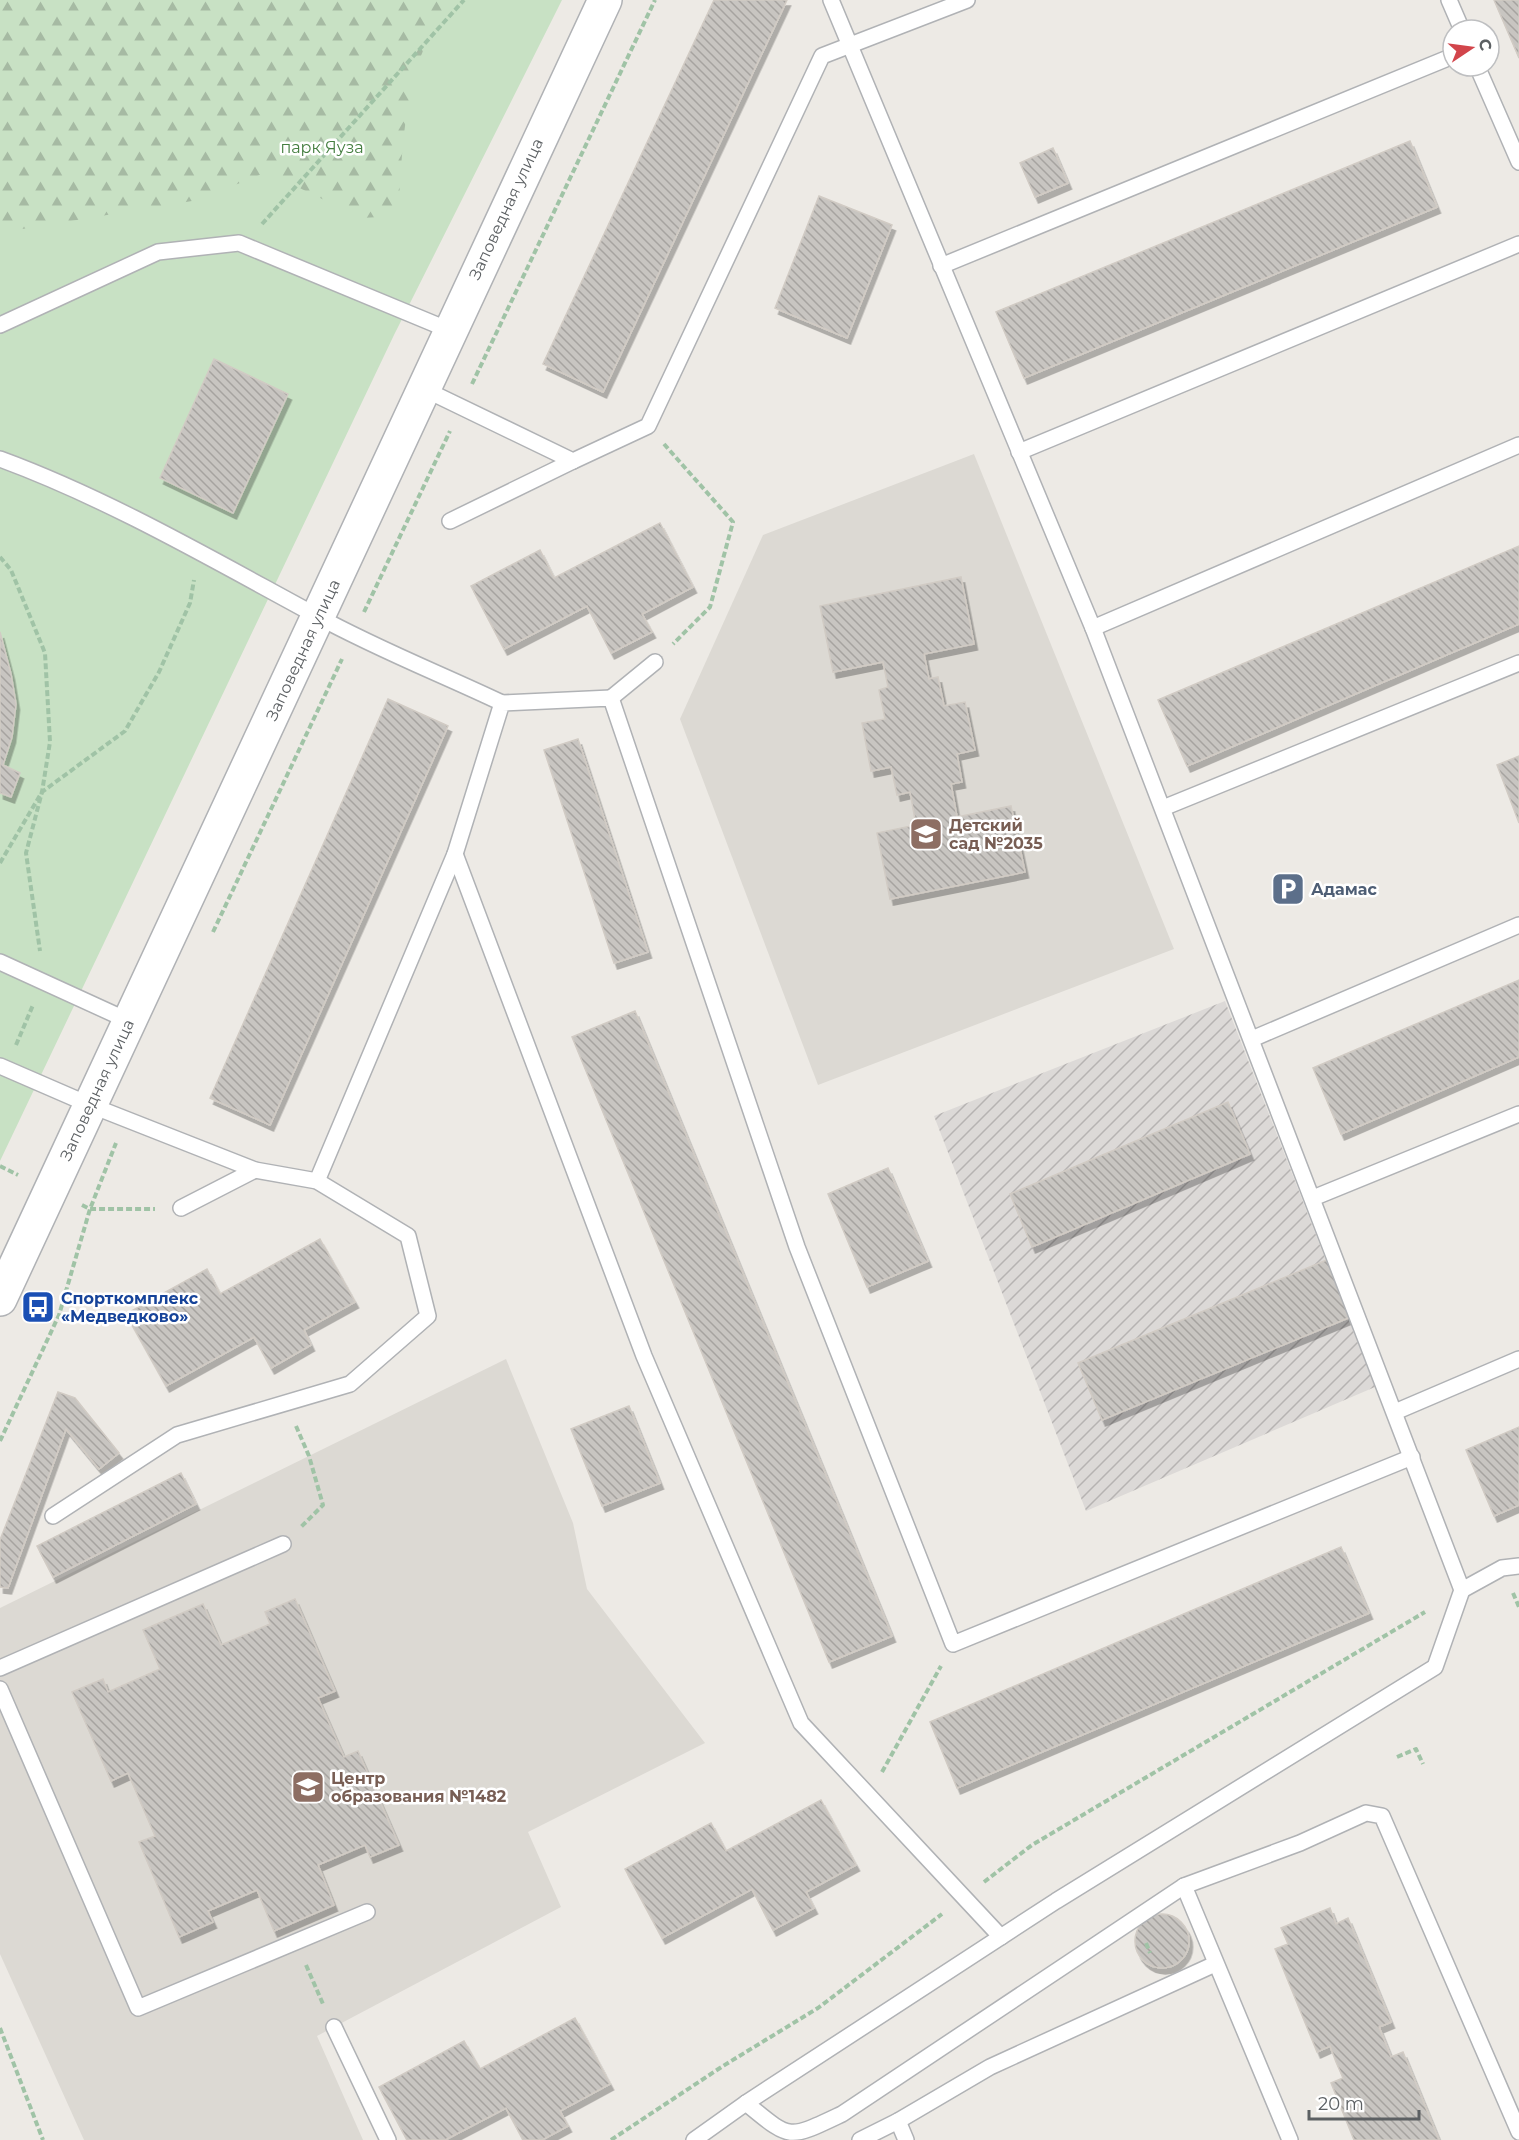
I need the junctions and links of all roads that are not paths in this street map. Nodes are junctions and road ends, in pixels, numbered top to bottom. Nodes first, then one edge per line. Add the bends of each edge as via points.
1 (604, 0) edge
2 (831, 0) edge
3 (967, 0) edge
4 (1449, 0) edge
5 (1457, 18) edge
6 (849, 46) junction
7 (1441, 61) edge
8 (1483, 78) edge
9 (1519, 162) edge
10 (1519, 244) edge
11 (941, 266) junction
12 (0, 326) edge
13 (449, 330) junction
14 (424, 388) junction
15 (1519, 446) edge
16 (1019, 452) junction
17 (0, 459) edge
18 (573, 461) junction
19 (450, 521) dead end
20 (318, 617) junction
21 (1093, 628) junction
22 (655, 662) road end
23 (1519, 663) edge
24 (611, 698) junction
25 (502, 703) junction
26 (1162, 808) junction
27 (455, 854) junction
28 (1519, 925) edge
29 (0, 962) edge
30 (129, 1021) junction
31 (1252, 1039) junction
32 (3, 1068) edge
33 (90, 1105) junction
34 (1519, 1114) edge
35 (255, 1170) junction
36 (317, 1181) junction
37 (1313, 1198) junction
38 (181, 1208) road end
39 (0, 1299) edge
40 (1519, 1359) edge
41 (1395, 1412) junction
42 (1412, 1457) junction
43 (52, 1516) dead end
44 (283, 1544) road end
45 (1519, 1566) edge
46 (1462, 1590) junction
47 (0, 1668) edge
48 (0, 1689) edge
49 (1184, 1886) junction
50 (368, 1912) dead end
51 (1000, 1937) junction
52 (1215, 1964) junction
53 (334, 2027) road end
54 (746, 2103) junction
55 (898, 2121) junction
56 (1519, 2132) edge
57 (388, 2140) edge
58 (694, 2140) edge
59 (860, 2140) edge
60 (906, 2140) edge
61 (1290, 2140) edge

1 - 13 street, Заповедная улица
2 - 6 lane
3 - 6 lane
4 - 5 lane
6 - 11 lane
6 - 18 lane via 822,56 648,426
7 - 11 lane
8 - 9 lane
10 - 16 lane
11 - 16 lane
12 - 13 lane via 158,252 239,243
13 - 14 street, Заповедная улица
14 - 18 lane
14 - 20 street, Заповедная улица
15 - 21 lane
16 - 21 lane
17 - 20 lane via 43,475
18 - 19 lane
20 - 25 lane
20 - 30 street, Заповедная улица
21 - 26 lane
22 - 24 lane
23 - 26 lane
24 - 25 lane
24 - 42 lane via 797,1247 953,1644
25 - 27 lane
26 - 31 lane
27 - 36 lane
27 - 51 lane via 644,1356 801,1723
28 - 31 lane
29 - 30 lane
30 - 33 street, Заповедная улица
31 - 37 lane
32 - 33 lane
33 - 35 lane
33 - 39 street, Заповедная улица
34 - 37 lane
35 - 36 lane
35 - 38 lane
36 - 43 lane via 408,1236 428,1316 350,1384 177,1435
37 - 41 lane
40 - 41 lane
41 - 42 lane
42 - 46 lane
44 - 47 lane
45 - 46 lane via 1502,1568
46 - 51 lane via 1435,1666
48 - 50 lane via 138,2008
49 - 52 lane
49 - 54 lane via 842,2114 796,2136 781,2135
49 - 56 lane via 1300,1843 1366,1813 1382,1816
51 - 54 lane
52 - 55 lane via 990,2067
52 - 61 lane
53 - 57 lane
54 - 58 lane
55 - 59 lane
55 - 60 lane

